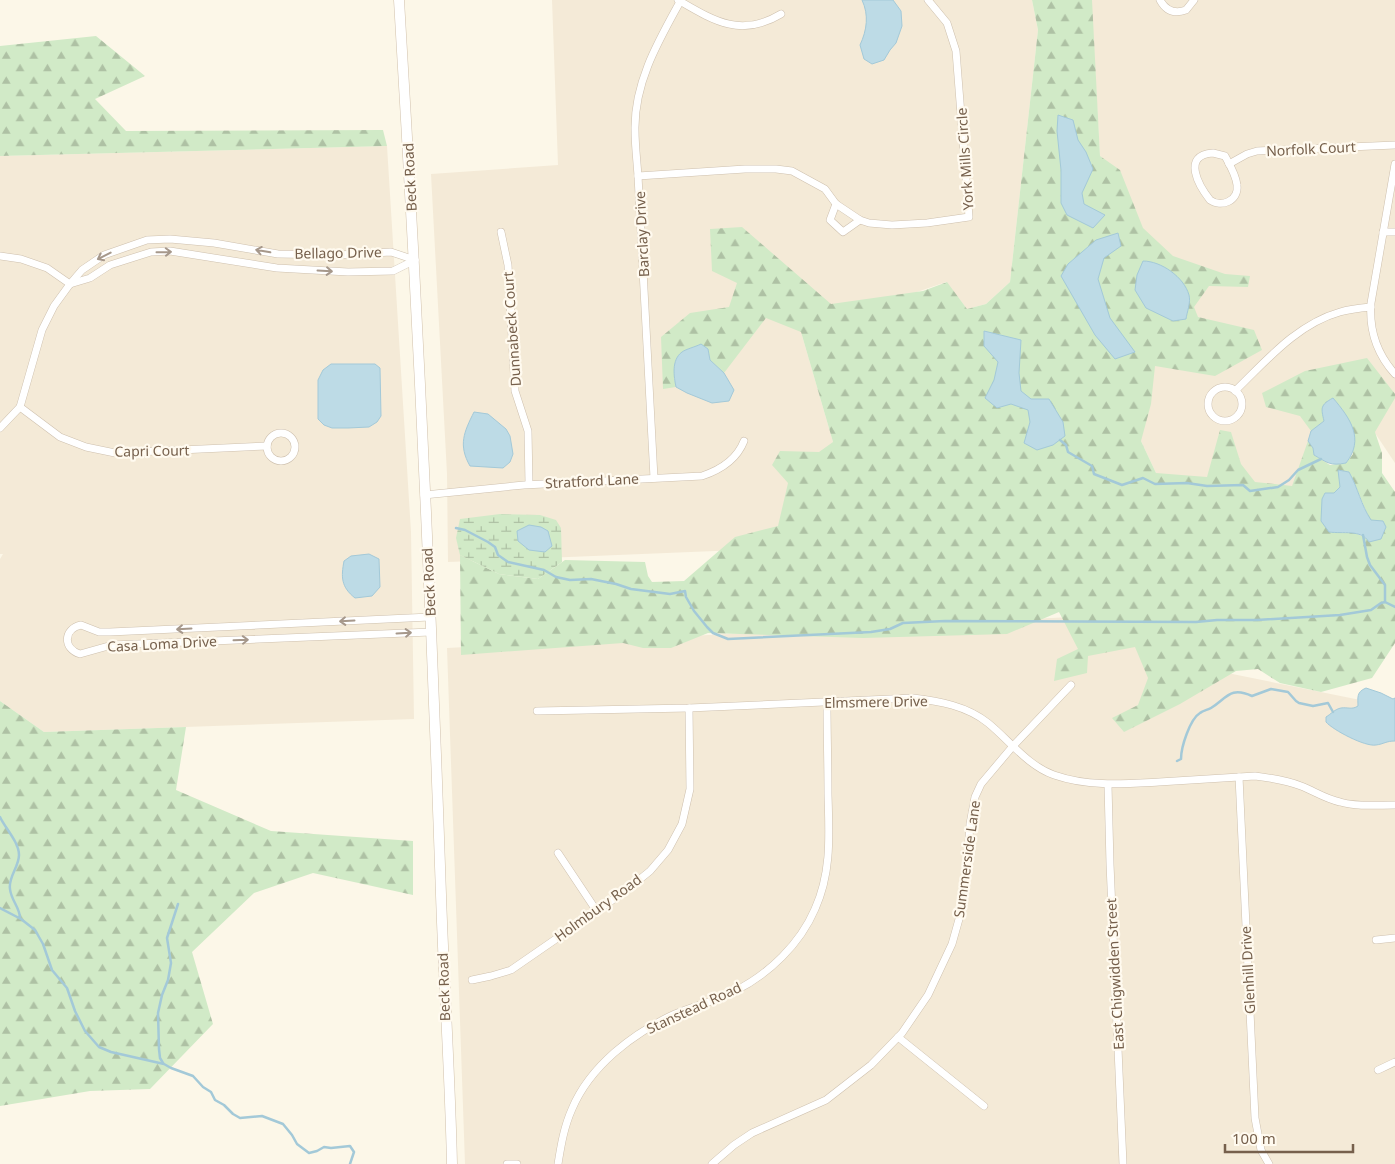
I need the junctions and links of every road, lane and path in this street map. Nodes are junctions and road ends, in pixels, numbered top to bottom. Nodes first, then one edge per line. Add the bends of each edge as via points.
1 (399, 0) edge
2 (679, 0) edge
3 (928, 0) edge
4 (1160, 0) edge
5 (1194, 0) edge
6 (781, 14) dead end
7 (1395, 145) edge
8 (1229, 164) junction
9 (1395, 164) edge
10 (638, 176) junction
11 (836, 204) junction
12 (860, 220) junction
13 (501, 232) dead end
14 (1384, 232) junction
15 (1395, 232) edge
16 (0, 256) edge
17 (414, 260) junction
18 (70, 284) junction
19 (1371, 307) junction
20 (1395, 374) edge
21 (1235, 391) junction
22 (20, 407) junction
23 (0, 428) edge
24 (744, 441) dead end
25 (267, 446) dead end
26 (654, 478) junction
27 (529, 484) junction
28 (424, 494) junction
29 (430, 617) junction
30 (431, 632) junction
31 (1071, 685) dead end
32 (827, 703) junction
33 (689, 708) junction
34 (537, 710) dead end
35 (1013, 746) junction
36 (1239, 777) junction
37 (1108, 785) junction
38 (1395, 805) edge
39 (558, 853) dead end
40 (596, 910) junction
41 (1395, 938) edge
42 (1376, 940) dead end
43 (472, 980) dead end
44 (898, 1037) junction
45 (1395, 1062) edge
46 (1378, 1070) dead end
47 (984, 1106) dead end
48 (1266, 1163) edge
49 (452, 1164) edge
50 (507, 1164) edge
51 (517, 1164) edge
52 (558, 1164) edge
53 (712, 1164) edge
54 (1123, 1164) edge

1 - 17 main road, Beck Road
2 - 6 street via 725,24 750,25 766,22
2 - 10 street, Barclay Drive via 644,74 637,104 634,129
3 - 12 street, York Mills Circle via 947,22 956,51 969,217 892,225
4 - 5 street via 1174,12 1186,10
7 - 8 street, Norfolk Court via 1257,151
8 - 8 street via 1225,156 1213,153 1202,156 1196,163 1195,175 1214,203 1226,203 1236,193 1237,183
9 - 14 street
10 - 11 street, York Mills Circle via 745,169 792,171 825,189
10 - 26 street, Barclay Drive
11 - 12 street, York Mills Circle
11 - 12 street via 830,220 843,232
13 - 27 street, Dunnabeck Court via 508,265 515,391 528,431
14 - 15 street
14 - 19 street
16 - 18 street via 47,268
18 -> 17 street, Bellago Drive via 90,278 110,265 151,252 170,251 277,268 348,272 393,271
17 -> 18 street, Bellago Drive via 391,252 278,254 214,243 147,240 104,255 82,270
17 - 28 main road, Beck Road
18 - 22 street, Bellago Drive via 42,330
19 - 20 street via 1370,319 1378,348
19 - 21 street via 1338,312 1306,328 1284,344
21 - 21 street via 1224,387 1214,391 1208,401 1213,417 1224,421 1238,415 1242,405
22 - 23 street, Bellago Drive
22 - 25 street, Capri Court via 60,437 115,454
24 - 26 street, Stratford Lane via 740,451 716,471 702,476
26 - 27 street, Stratford Lane
27 - 28 street, Stratford Lane
28 - 29 main road, Beck Road
29 - 30 main road, Beck Road
29 -> 30 street, Casa Loma Drive via 110,632 99,632 81,625 72,628 67,641 71,650 84,654 112,645
30 - 49 main road, Beck Road
31 - 35 street, Summerside Lane
32 - 33 street, Elmsmere Drive
32 - 35 street, Elmsmere Drive via 913,698 934,700 971,712
32 - 52 street, Stanstead Road via 829,854 815,910 796,942 770,968 735,991 676,1014 621,1047 590,1078 572,1108 562,1137
33 - 34 street, Elmsmere Drive
33 - 40 street, Holmbury Road via 690,789 682,824 668,850 650,870
35 - 37 street, Elmsmere Drive via 1052,775 1082,783
35 - 44 street, Summerside Lane via 981,784 975,797 963,905 952,944 928,995
36 - 37 street, Elmsmere Drive
36 - 38 street, Elmsmere Drive via 1290,782 1342,803
36 - 48 street, Glenhill Drive via 1255,1118 1260,1150
37 - 54 street, East Chigwidden Street
39 - 40 street
40 - 43 street, Holmbury Road via 511,970
41 - 42 street
44 - 47 street
44 - 53 street, Summerside Lane via 871,1065 826,1100 752,1133
45 - 46 street
50 - 51 street

